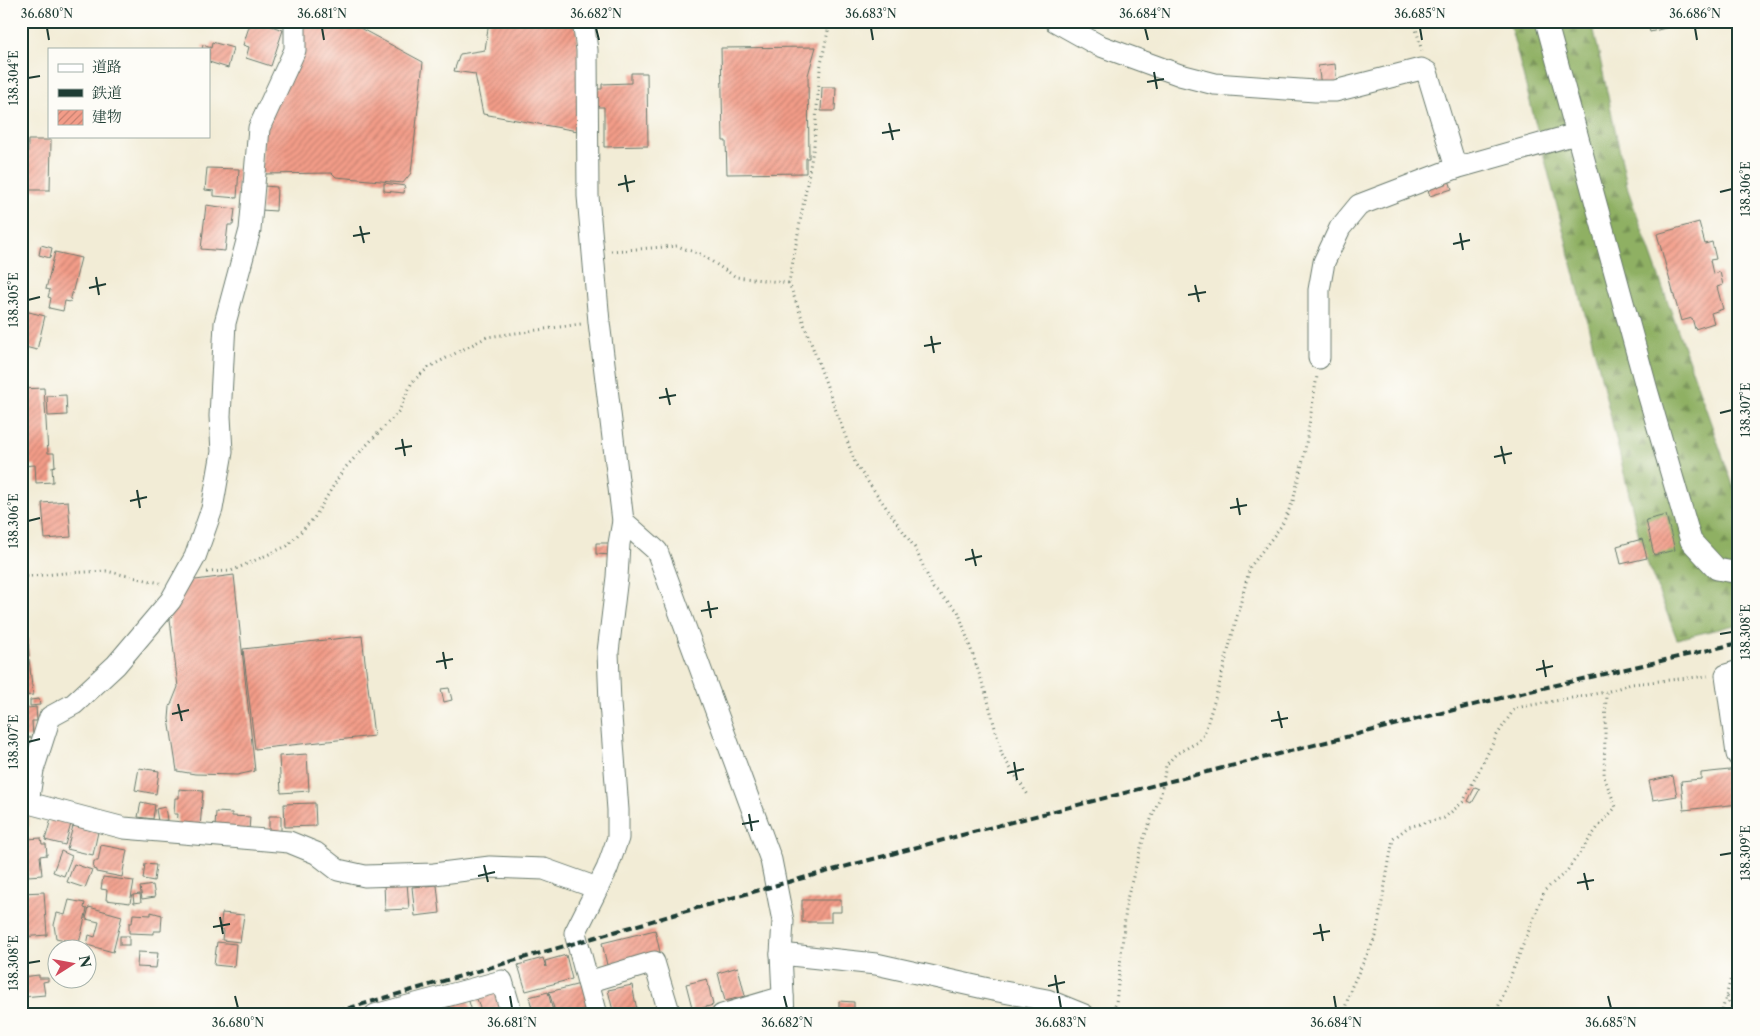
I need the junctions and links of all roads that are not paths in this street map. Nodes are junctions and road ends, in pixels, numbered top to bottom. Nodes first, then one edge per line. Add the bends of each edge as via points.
1 (295, 21) edge
2 (583, 21) edge
3 (1055, 21) edge
4 (1546, 21) edge
5 (1576, 134) junction
6 (1456, 168) junction
7 (1319, 358) road end
8 (623, 521) junction
9 (1739, 573) edge
10 (1732, 673) edge
11 (1739, 757) edge
12 (24, 802) edge
13 (597, 888) junction
14 (781, 954) junction
15 (588, 982) junction
16 (784, 1006) edge
17 (426, 1008) edge
18 (375, 1015) edge
19 (512, 1015) edge
20 (597, 1015) edge
21 (670, 1015) edge
22 (722, 1015) edge
23 (1084, 1015) edge

1 - 12 street via 295,50 259,128 250,230 225,323 220,416 222,452 212,509 195,557 171,600 116,666 74,704 50,717
2 - 8 street via 587,50 588,196 598,322
3 - 6 street via 1098,45 1180,76 1215,84 1335,91 1421,69 1427,72
4 - 5 street
5 - 6 street
5 - 9 street via 1691,541 1717,569
6 - 7 street via 1359,205 1340,228 1324,262 1319,290
8 - 13 street via 608,652 618,838
8 - 14 street via 657,552 771,860 783,921
10 - 11 street via 1736,754
12 - 13 street via 124,828 289,842 316,853 338,870 365,876 434,874 490,867 544,869
13 - 15 street via 575,933
14 - 16 street
14 - 23 street via 876,964 1047,1000
15 - 20 street
15 - 21 street via 654,962
16 - 22 street
17 - 18 street
17 - 19 street via 502,981

